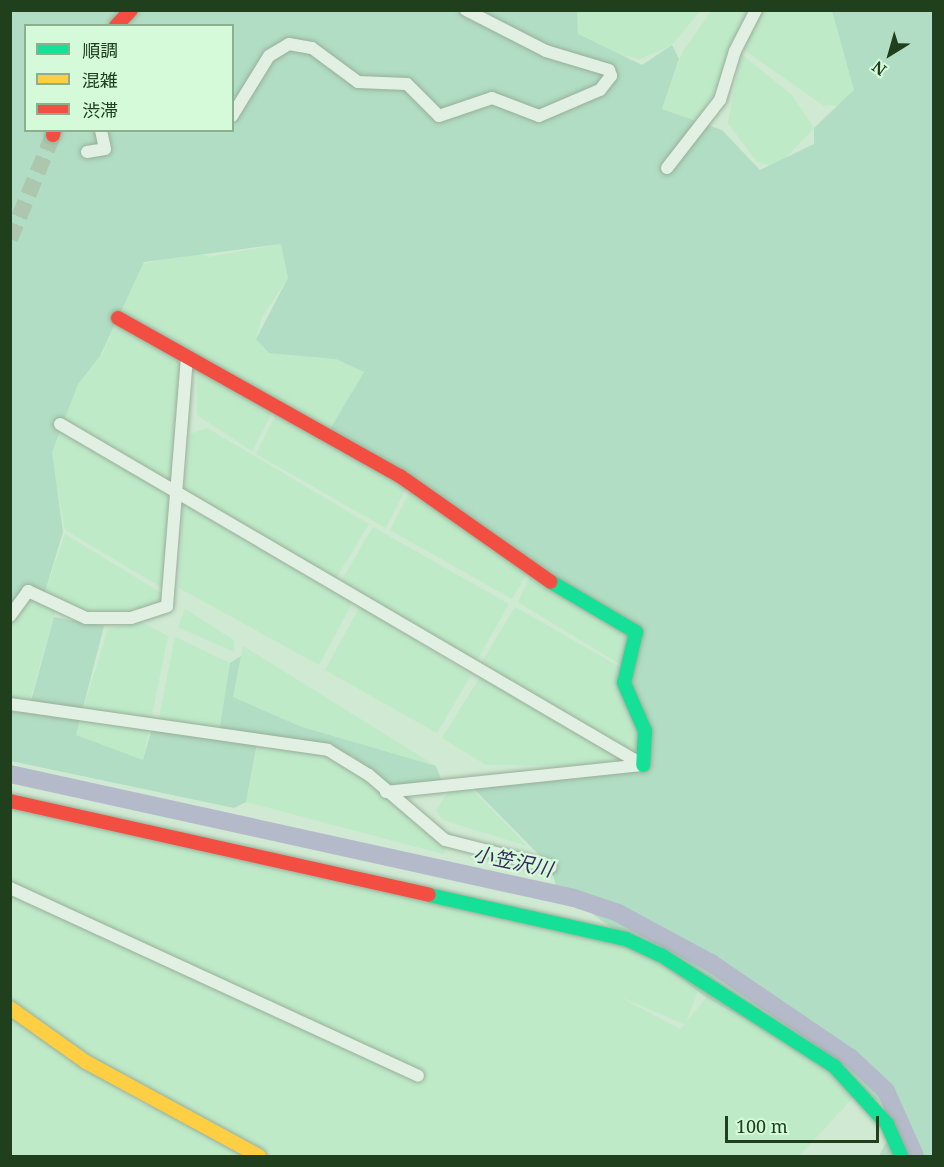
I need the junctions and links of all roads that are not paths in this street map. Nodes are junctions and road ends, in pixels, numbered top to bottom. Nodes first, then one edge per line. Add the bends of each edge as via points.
1 (131, 10) edge
2 (466, 10) edge
3 (756, 10) edge
4 (118, 24) edge
5 (234, 113) edge
6 (102, 132) edge
7 (87, 152) dead end
8 (667, 168) dead end
9 (118, 318) dead end
10 (186, 359) junction
11 (60, 424) dead end
12 (173, 491) junction
13 (10, 616) edge
14 (10, 704) edge
15 (643, 765) junction
16 (386, 792) junction
17 (10, 801) edge
18 (551, 867) dead end
19 (10, 888) edge
20 (10, 1008) edge
21 (418, 1076) dead end
22 (259, 1156) edge
23 (901, 1156) edge

1 - 4 street
2 - 5 street via 546,51 609,70 611,76 600,90 539,116 492,98 439,116 407,84 358,82 312,48 289,44 269,56
3 - 8 street via 735,51 720,100
6 - 7 street via 105,149
9 - 10 street
10 - 12 street
10 - 15 street via 400,476 505,554 636,632 624,683 645,731
11 - 12 street
12 - 13 street via 167,606 131,618 86,618 28,591
12 - 15 street
14 - 16 street via 328,750 353,763
15 - 16 street
16 - 18 street via 445,840
17 - 23 street via 626,939 661,955 834,1066 887,1124
19 - 21 street
20 - 22 street via 86,1062

